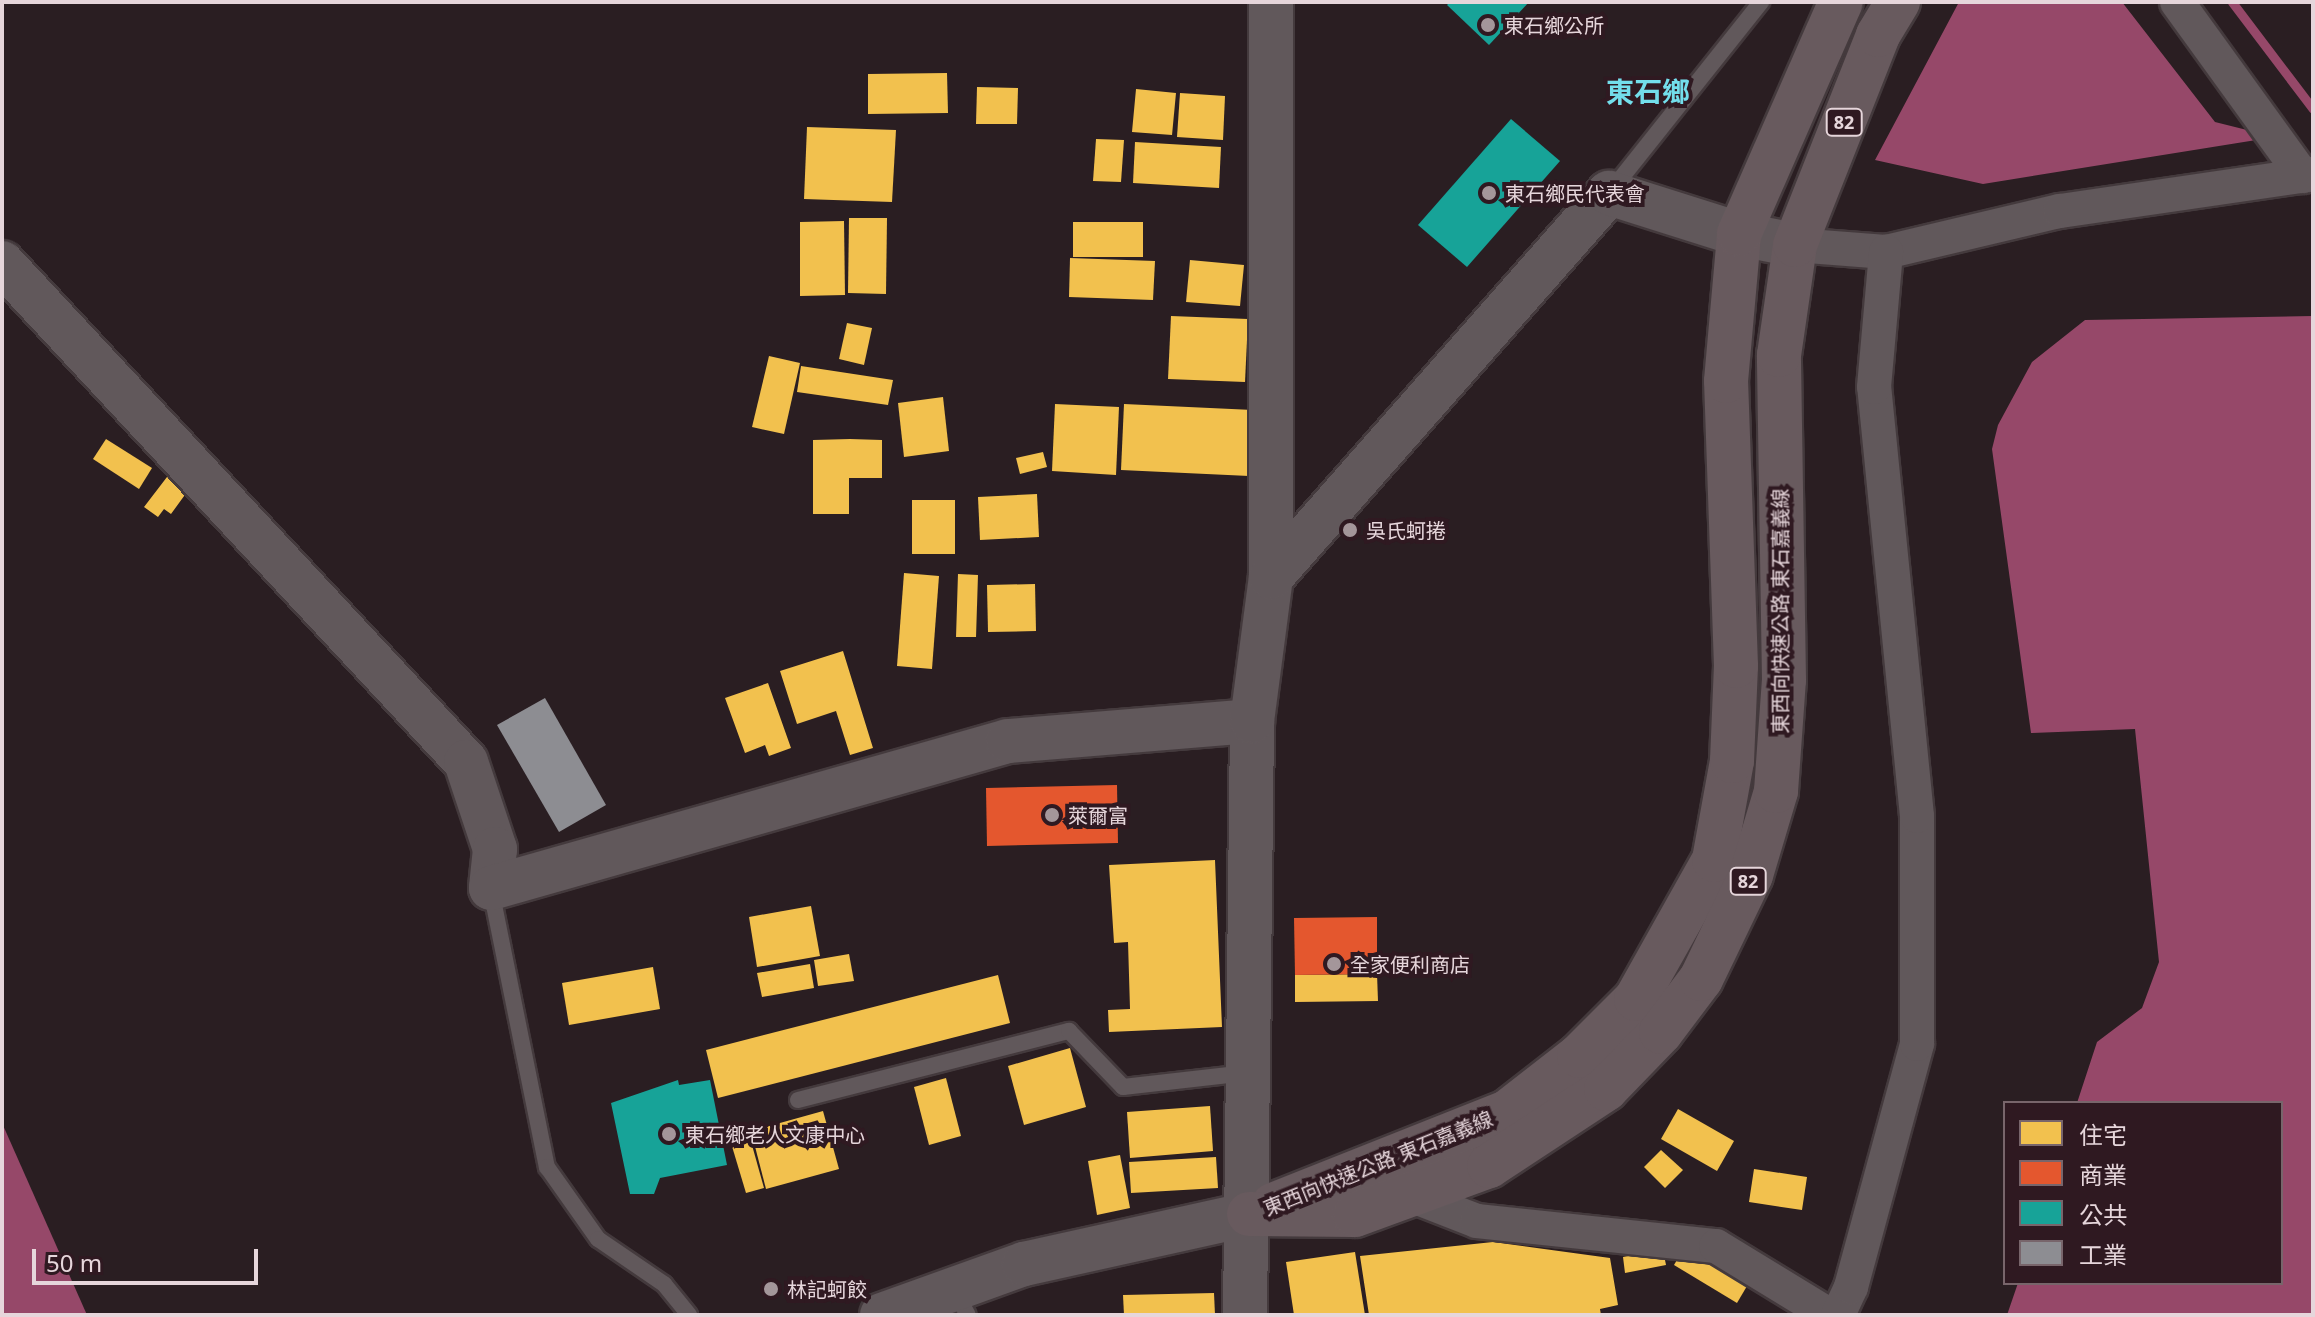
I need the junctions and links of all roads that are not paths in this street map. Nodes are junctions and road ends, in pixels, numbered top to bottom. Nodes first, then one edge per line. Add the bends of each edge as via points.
1 (1271, 2) edge
2 (1761, 2) edge
3 (1841, 2) edge
4 (1898, 2) edge
5 (2177, 2) edge
6 (2308, 175) edge
7 (1609, 193) junction
8 (1739, 234) junction
9 (1795, 245) junction
10 (1886, 252) junction
11 (2, 263) edge
12 (1271, 577) junction
13 (1252, 721) junction
14 (491, 888) junction
15 (1252, 1073) junction
16 (798, 1100) dead end
17 (1400, 1156) junction
18 (1415, 1197) junction
19 (1249, 1214) junction
20 (961, 1303) edge
21 (689, 1315) edge
22 (882, 1315) edge
23 (1245, 1315) edge
24 (1829, 1315) edge
25 (1838, 1315) edge

1 - 12 main road
2 - 7 lane
3 - 8 main road, 東西向快速公路 東石嘉義線 / 82
4 - 9 main road, 東西向快速公路 東石嘉義線 / 82 via 1878,35
5 - 6 street
6 - 10 street via 2060,211
7 - 8 main road
7 - 12 main road
8 - 9 main road
8 - 17 main road, 東西向快速公路 東石嘉義線 / 82 via 1726,381 1736,666 1732,761 1714,860 1636,999 1579,1056 1507,1112
9 - 10 street
9 - 18 main road, 東西向快速公路 東石嘉義線 / 82 via 1779,355 1783,696 1776,791 1751,875 1701,979 1661,1032 1606,1089 1489,1166
10 - 25 street via 1874,387 1917,816 1917,1044 1851,1287
11 - 14 main road via 466,762 495,849
12 - 13 main road
13 - 14 main road via 1008,741
13 - 15 main road
14 - 21 lane via 547,1167 598,1239 664,1284
15 - 16 lane via 1123,1087 1069,1031
15 - 19 main road
17 - 18 street
17 - 19 main road, 東西向快速公路 東石嘉義線 / 82
18 - 19 main road, 東西向快速公路 東石嘉義線 / 82 via 1355,1215
18 - 24 street via 1477,1221 1716,1246
19 - 20 main road via 1024,1264
19 - 23 main road
20 - 22 main road

